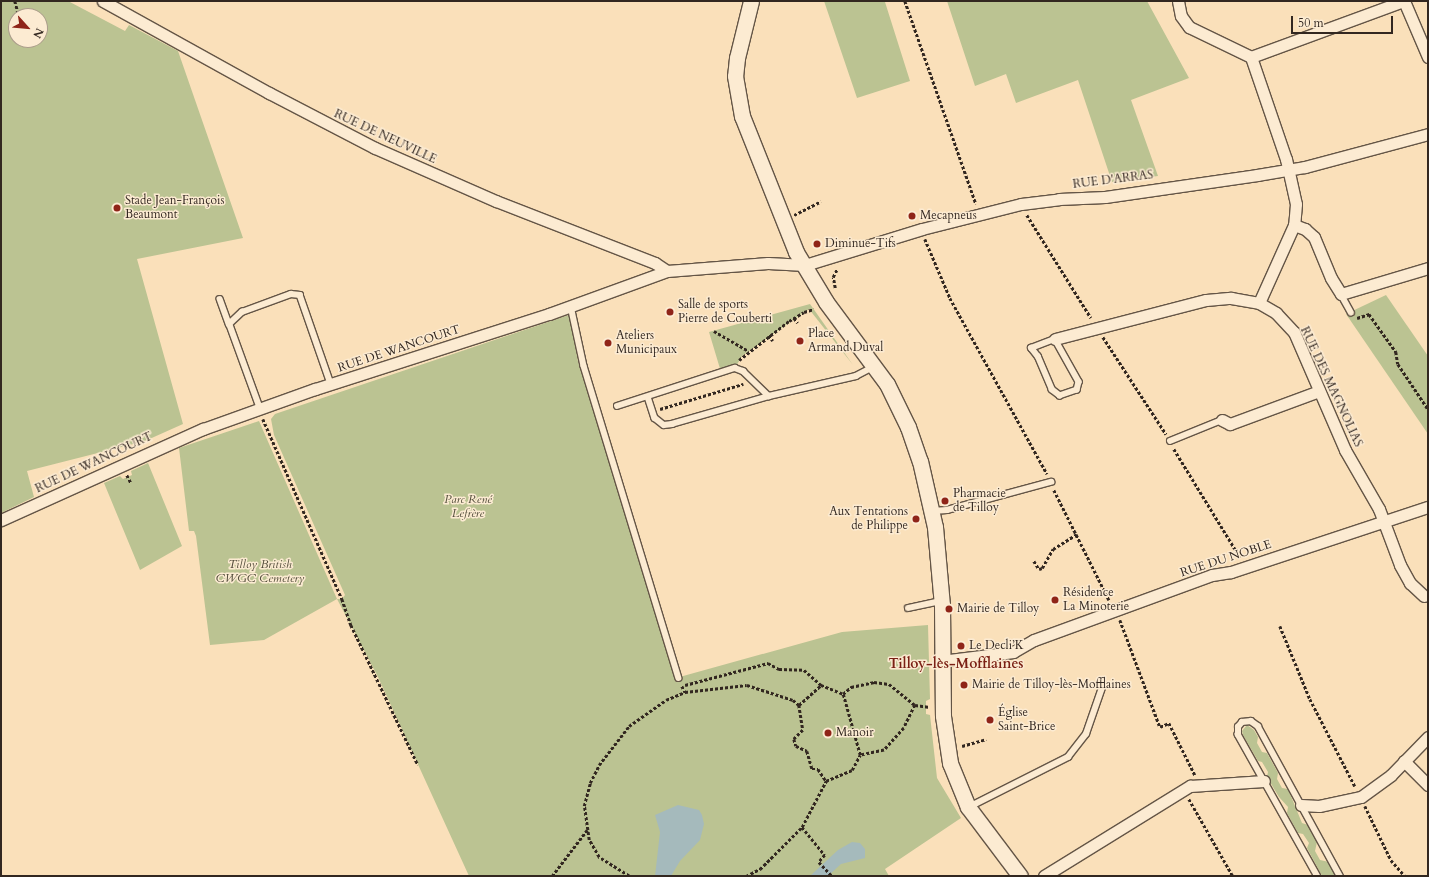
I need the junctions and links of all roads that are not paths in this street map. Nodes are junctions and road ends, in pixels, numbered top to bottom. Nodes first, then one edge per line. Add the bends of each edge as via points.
1 (103, 1) edge
2 (751, 1) edge
3 (1178, 1) edge
4 (1403, 1) edge
5 (1251, 57) junction
6 (1428, 57) edge
7 (1428, 134) edge
8 (1289, 170) junction
9 (1294, 225) junction
10 (804, 265) junction
11 (1428, 268) edge
12 (667, 271) junction
13 (1341, 294) junction
14 (220, 299) dead end
15 (1259, 303) junction
16 (571, 306) junction
17 (1350, 312) dead end
18 (229, 324) junction
19 (1055, 340) junction
20 (873, 367) junction
21 (331, 384) junction
22 (1319, 392) junction
23 (769, 396) junction
24 (648, 397) junction
25 (617, 406) dead end
26 (260, 409) junction
27 (1222, 420) joint
28 (1170, 441) road end
29 (1051, 482) road end
30 (1428, 507) edge
31 (932, 511) junction
32 (1, 520) edge
33 (1384, 521) junction
34 (1424, 596) dead end
35 (941, 601) junction
36 (908, 608) dead end
37 (942, 661) junction
38 (679, 678) dead end
39 (1103, 685) dead end
40 (1428, 737) edge
41 (1404, 761) junction
42 (1264, 781) junction
43 (1428, 785) edge
44 (1301, 805) junction
45 (968, 807) junction
46 (1020, 876) edge
47 (1044, 876) edge
48 (1317, 876) edge
49 (1340, 876) edge

1 - 12 street, RUE DE NEUVILLE via 269,93 375,148 496,201 655,263
2 - 10 street via 737,58 737,95 742,116 796,252
3 - 5 street via 1181,16 1189,27
4 - 5 street
4 - 6 street
5 - 8 street
7 - 8 street, RUE D'ARRAS
8 - 9 street via 1296,204
8 - 10 street, RUE D'ARRAS via 1104,197 1021,204 922,229
9 - 13 street via 1314,236 1331,278
9 - 15 street
10 - 12 street, RUE DE WANCOURT via 768,263
10 - 20 street via 826,302
11 - 13 street
12 - 16 street, RUE DE WANCOURT
13 - 17 lane
14 - 18 lane
15 - 19 street via 1230,298 1206,300
15 - 22 street, RUE DES MAGNOLIAS via 1276,313 1294,332
16 - 21 street, RUE DE WANCOURT
16 - 38 lane via 584,366
18 - 21 lane via 242,312 291,294 300,295
18 - 26 lane
19 - 19 lane via 1031,348 1038,357 1052,390 1060,396 1077,390 1079,382
20 - 23 lane via 856,376
20 - 31 street via 887,384 908,427
21 - 26 street, RUE DE WANCOURT
22 - 27 street via 1230,424
22 - 33 street, RUE DES MAGNOLIAS via 1345,450
23 - 24 lane via 735,368
23 - 24 lane via 664,425 652,412
24 - 25 lane
26 - 32 street, RUE DE WANCOURT via 160,448
27 - 28 lane
29 - 31 lane via 947,510
30 - 33 street, RUE DU NOBLE
31 - 35 street
33 - 34 street, RUE DES MAGNOLIAS via 1400,565 1410,583
33 - 37 street, RUE DU NOBLE via 1246,567 1212,575 1034,640 1013,652
35 - 36 lane
35 - 37 street
37 - 45 street via 942,705 948,750 953,775
39 - 45 lane via 1086,734 1068,757
40 - 41 street
41 - 43 street
41 - 44 street via 1391,775 1361,797 1319,806
42 - 44 lane via 1238,735 1238,727 1242,722 1251,721 1258,726
42 - 47 street via 1197,784 1178,792
42 - 48 lane
44 - 49 lane
45 - 46 street

